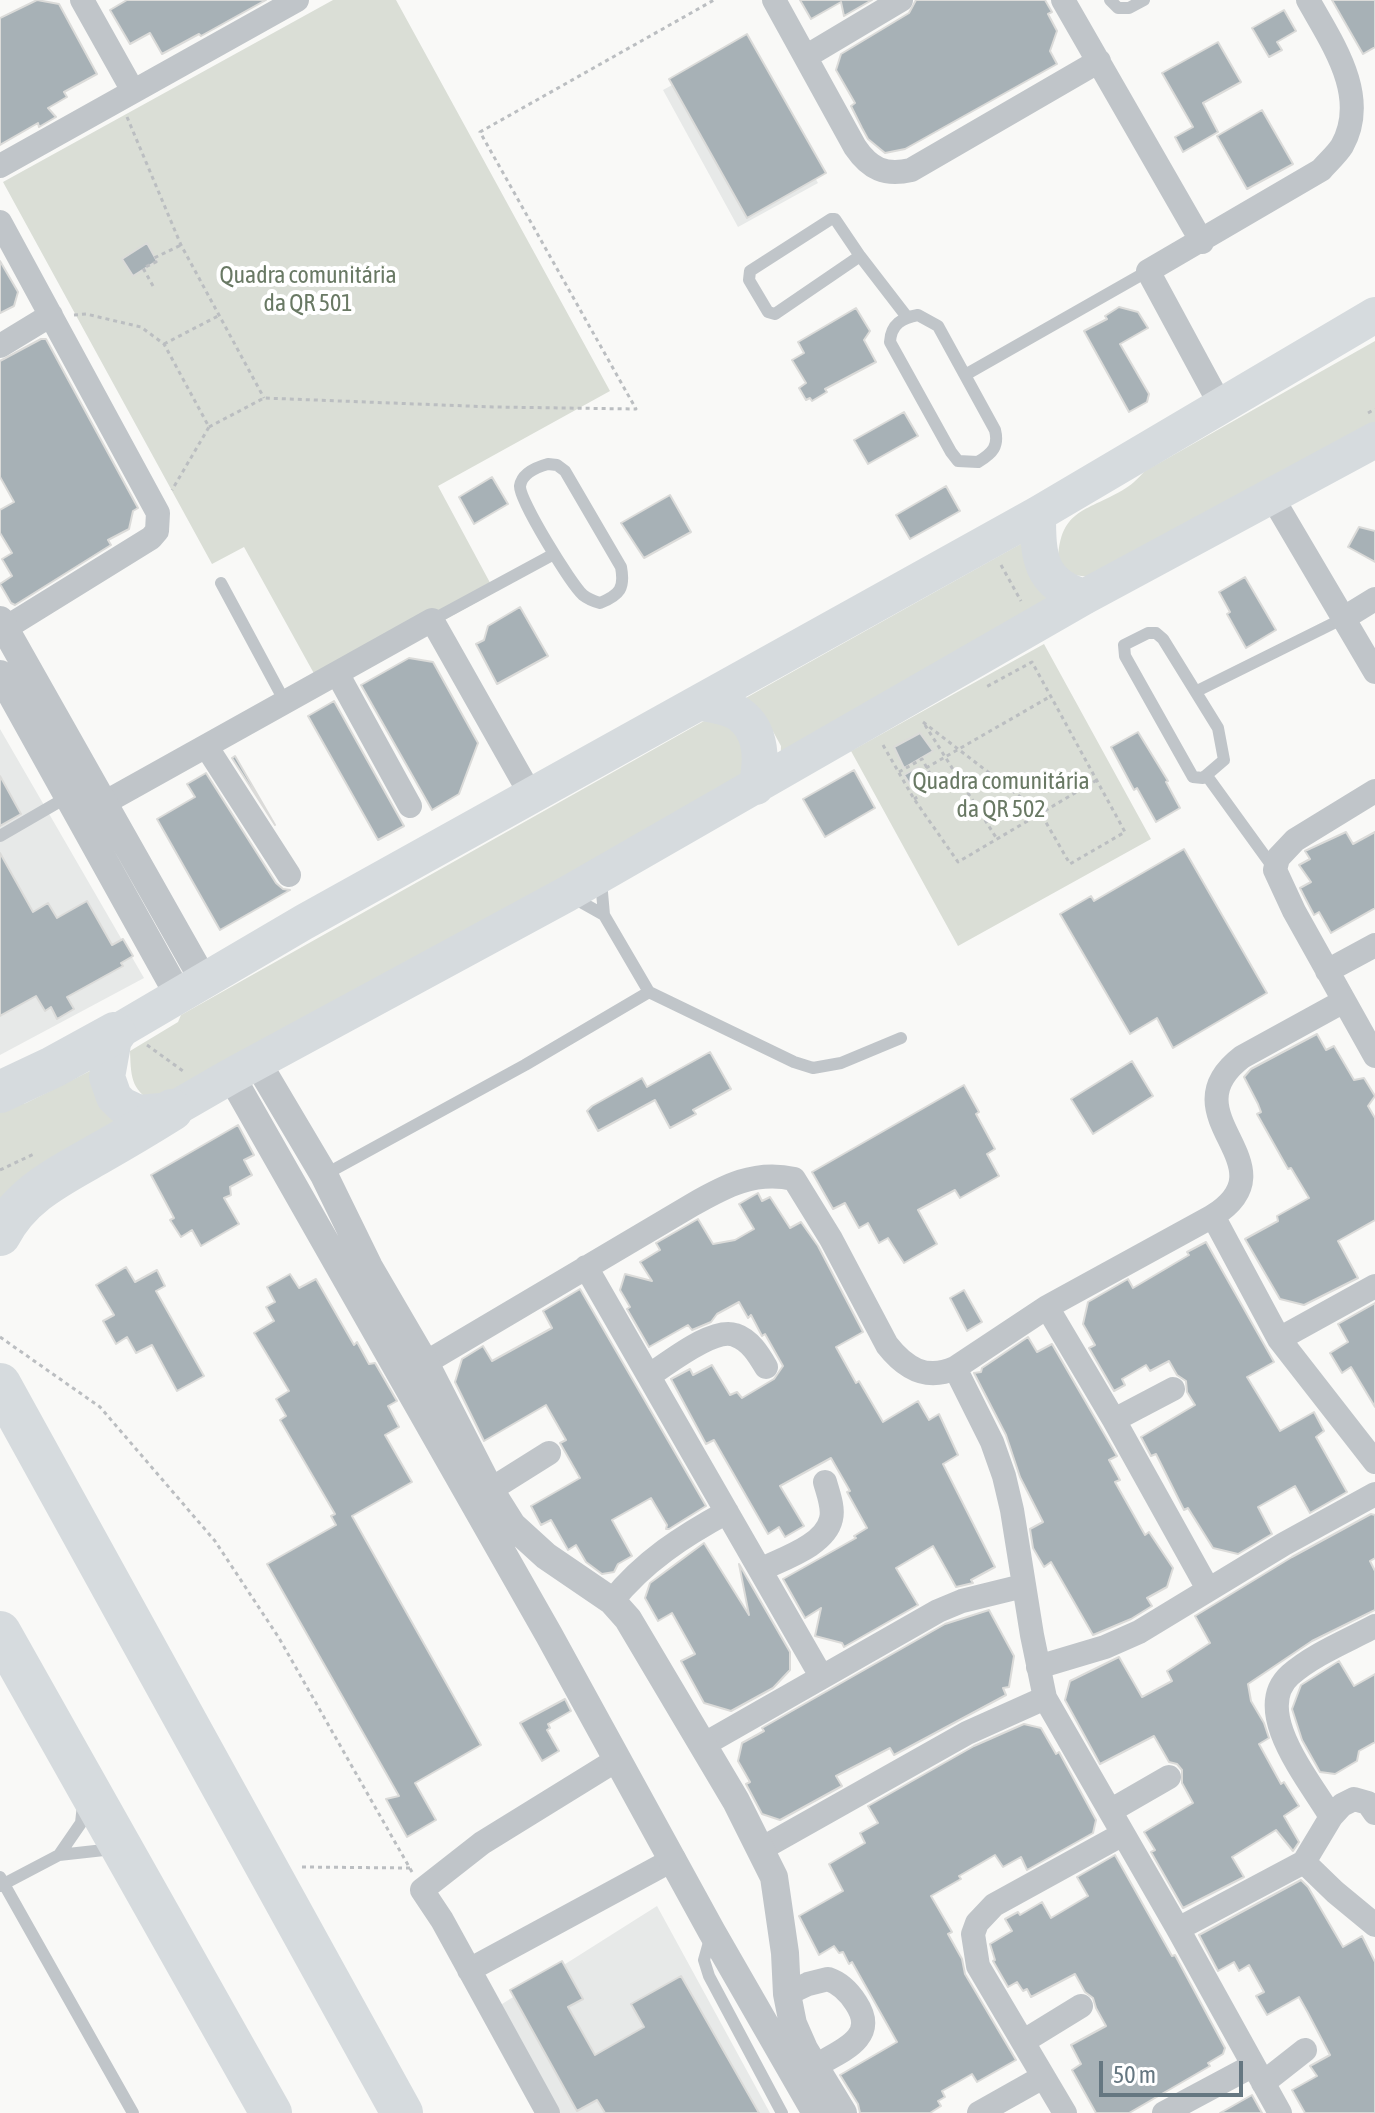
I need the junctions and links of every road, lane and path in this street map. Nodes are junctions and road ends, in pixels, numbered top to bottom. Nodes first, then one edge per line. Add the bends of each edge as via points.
1 (82, 0) edge
2 (297, 0) edge
3 (714, 0) edge
4 (774, 0) edge
5 (901, 0) edge
6 (1063, 0) edge
7 (1110, 0) edge
8 (1144, 0) edge
9 (1308, 0) edge
10 (807, 56) junction
11 (1099, 61) junction
12 (126, 95) junction
13 (0, 166) edge
14 (0, 222) edge
15 (1202, 242) junction
16 (181, 245) junction
17 (860, 256) junction
18 (1148, 271) junction
19 (153, 286) dead end
20 (51, 315) junction
21 (1375, 315) edge
22 (219, 316) junction
23 (907, 317) junction
24 (164, 344) junction
25 (0, 346) edge
26 (965, 375) junction
27 (264, 398) junction
28 (1221, 406) junction
29 (209, 427) junction
30 (1375, 440) edge
31 (1293, 492) junction
32 (158, 513) junction
33 (1038, 514) junction
34 (988, 541) junction
35 (554, 554) junction
36 (221, 583) dead end
37 (1084, 597) junction
38 (1375, 599) edge
39 (1344, 618) junction
40 (432, 620) junction
41 (2, 625) edge
42 (1035, 625) junction
43 (1375, 672) edge
44 (337, 673) junction
45 (0, 674) edge
46 (1197, 691) junction
47 (978, 692) dead end
48 (1051, 696) junction
49 (285, 702) junction
50 (701, 703) junction
51 (36, 709) junction
52 (882, 744) dead end
53 (206, 746) junction
54 (958, 749) junction
55 (945, 757) junction
56 (926, 768) junction
57 (899, 772) junction
58 (1207, 776) junction
59 (1097, 780) junction
60 (756, 787) junction
61 (1375, 791) edge
62 (69, 796) junction
63 (532, 797) junction
64 (914, 799) junction
65 (104, 803) junction
66 (410, 806) dead end
67 (1040, 812) junction
68 (0, 836) edge
69 (997, 839) junction
70 (1275, 870) junction
71 (601, 874) junction
72 (289, 875) dead end
73 (567, 894) junction
74 (604, 915) junction
75 (1375, 945) edge
76 (1327, 971) junction
77 (192, 988) junction
78 (649, 992) junction
79 (1344, 1001) junction
80 (122, 1029) junction
81 (901, 1038) dead end
82 (1375, 1056) edge
83 (244, 1069) junction
84 (0, 1092) edge
85 (186, 1102) junction
86 (324, 1175) junction
87 (1213, 1216) junction
88 (0, 1235) edge
89 (586, 1267) junction
90 (1375, 1286) edge
91 (1047, 1307) junction
92 (0, 1337) edge
93 (1279, 1339) junction
94 (0, 1356) edge
95 (425, 1363) junction
96 (766, 1367) dead end
97 (955, 1368) junction
98 (650, 1375) junction
99 (1173, 1389) dead end
100 (4, 1391) edge
101 (1114, 1420) junction
102 (549, 1453) dead end
103 (1373, 1456) edge
104 (825, 1482) dead end
105 (490, 1490) junction
106 (1375, 1494) edge
107 (727, 1512) junction
108 (760, 1570) junction
109 (1023, 1586) junction
110 (1208, 1589) junction
111 (612, 1601) junction
112 (1375, 1626) edge
113 (0, 1632) edge
114 (1038, 1667) junction
115 (821, 1676) junction
116 (1045, 1698) junction
117 (703, 1745) junction
118 (618, 1759) junction
119 (1169, 1777) dead end
120 (85, 1782) junction
121 (1110, 1811) junction
122 (1375, 1813) edge
123 (1331, 1817) junction
124 (1123, 1834) junction
125 (121, 1848) junction
126 (761, 1849) junction
127 (59, 1855) junction
128 (674, 1859) junction
129 (1304, 1862) junction
130 (267, 1867) junction
131 (416, 1879) junction
132 (1, 1883) edge
133 (1375, 1925) edge
134 (1178, 1929) junction
135 (712, 1932) junction
136 (469, 1970) junction
137 (787, 1994) junction
138 (1081, 2006) dead end
139 (1024, 2041) junction
140 (1305, 2050) dead end
141 (815, 2066) junction
142 (1258, 2075) junction
143 (1043, 2077) junction
144 (133, 2113) edge
145 (271, 2113) edge
146 (402, 2113) edge
147 (548, 2113) edge
148 (782, 2113) edge
149 (816, 2113) edge
150 (843, 2113) edge
151 (979, 2113) edge
152 (1065, 2113) edge
153 (1164, 2113) edge
154 (1280, 2113) edge

1 - 12 street
2 - 12 street
3 - 27 path via 480,132 636,409
4 - 10 street
5 - 10 street
6 - 11 street
7 - 8 lane via 1118,8
9 - 15 street via 1351,89 1351,123 1341,147 1321,170
10 - 11 street via 860,154 889,173 911,170
11 - 15 street
12 - 13 street
12 - 16 path
14 - 20 street
15 - 18 street
16 - 19 path via 143,268
16 - 22 path
17 - 17 lane via 831,219 750,271 749,280 768,312 775,314
17 - 23 lane
18 - 26 lane
18 - 28 street
20 - 24 path via 86,314 141,327
20 - 25 street
20 - 32 street
21 - 28 main road
22 - 24 path
22 - 27 path
23 - 26 lane via 918,315 938,326
23 - 26 lane via 891,331 890,342 951,452 967,463 988,456 998,441
24 - 29 path
27 - 29 path
28 - 33 main road
29 - 32 path
30 - 31 main road
31 - 37 main road
31 - 39 street
32 - 41 street via 151,538
33 - 34 main road
33 - 37 main road via 1044,567 1063,591
34 - 42 path
34 - 50 main road
35 - 35 lane via 520,486 524,476 548,464 565,471 605,539 621,567 620,590 600,603 591,601
35 - 40 lane
36 - 49 lane
37 - 42 main road
38 - 39 street
39 - 43 street
39 - 46 lane
40 - 44 street
40 - 63 street
41 - 51 street
42 - 60 main road
44 - 49 street
44 - 66 street
45 - 51 street
46 - 58 lane via 1224,751 1224,760
46 - 58 lane via 1156,633 1124,645 1125,656 1193,777
47 - 48 path via 1032,662
48 - 54 path
48 - 59 path
49 - 53 street
50 - 60 main road via 740,714 752,729 761,750
50 - 63 main road
51 - 62 street
51 - 65 street
52 - 57 path
53 - 65 street
53 - 72 street
54 - 55 path
54 - 55 path via 923,722
54 - 67 path
55 - 56 path
55 - 69 path
56 - 57 path via 922,759
56 - 64 path via 937,786
57 - 64 path
58 - 70 lane
59 - 67 path
59 - 67 path via 1125,832 1070,864
60 - 71 main road
61 - 70 street via 1295,840 1278,858
62 - 68 lane
62 - 77 street
63 - 77 main road
64 - 69 path via 958,862
65 - 77 street
67 - 69 path
70 - 76 street
71 - 73 main road
71 - 74 lane
73 - 74 lane
73 - 83 main road
74 - 78 lane
75 - 76 street
76 - 79 street
77 - 80 main road
78 - 81 lane via 813,1068 841,1063
78 - 86 lane
79 - 82 street
79 - 87 street via 1242,1057 1218,1081 1217,1108 1241,1169 1232,1201
80 - 84 highway
80 - 85 path via 191,1077
80 - 85 main road via 107,1077 114,1097 149,1115
83 - 85 main road
83 - 86 street
83 - 118 street
85 - 88 highway via 27,1198
86 - 95 street
87 - 91 street
87 - 93 street
89 - 95 street
89 - 97 street via 726,1185 753,1177 794,1179 897,1359 920,1372
89 - 98 street
90 - 93 street
91 - 97 street
91 - 101 street
92 - 131 path via 100,1407 215,1541 279,1638
93 - 103 street
94 - 100 highway
95 - 105 street
96 - 98 street via 746,1341 724,1334
97 - 109 street via 1004,1476
98 - 107 street
99 - 101 street
100 - 130 highway
101 - 110 street
102 - 105 street
104 - 108 street via 832,1511 826,1531
105 - 111 street via 527,1540
106 - 110 street
107 - 108 street
107 - 111 street via 666,1548
108 - 115 street
109 - 114 street
109 - 115 street via 938,1611
110 - 114 street via 1139,1632
111 - 117 street via 644,1644
112 - 123 street via 1305,1665 1277,1693 1281,1732
113 - 120 highway
114 - 116 street
115 - 117 street
116 - 121 street
116 - 126 street via 967,1733
117 - 126 street
118 - 128 street
118 - 131 street
119 - 121 street
120 - 125 highway
120 - 127 lane via 81,1823
121 - 124 street
122 - 123 street via 1368,1803 1354,1799
123 - 129 street
124 - 134 street
124 - 139 street via 994,1905 977,1923 973,1943 978,1966
125 - 127 lane
125 - 145 highway
126 - 137 street via 774,1877
127 - 132 lane
128 - 135 street
128 - 136 street
129 - 133 street
129 - 134 street
130 - 131 path
130 - 146 highway
131 - 136 street
132 - 144 lane
134 - 142 street
135 - 148 lane via 704,1960 709,1976
135 - 149 street
136 - 147 street
137 - 141 street via 793,2024
137 - 141 street via 828,1979 844,1988 862,2013 859,2037
138 - 139 street
139 - 143 street
140 - 142 street
141 - 150 street
142 - 153 street
142 - 154 street
143 - 151 street
143 - 152 street

